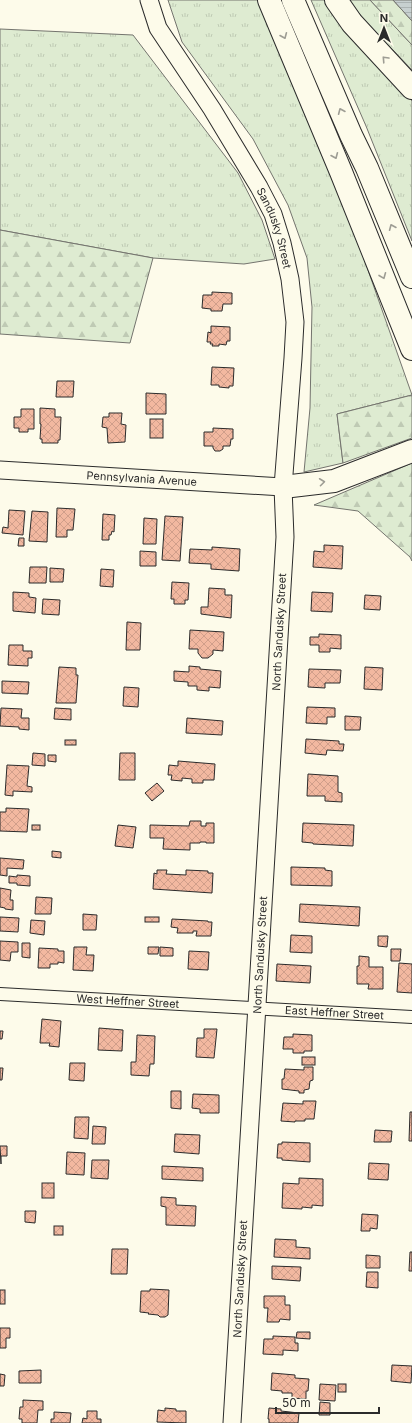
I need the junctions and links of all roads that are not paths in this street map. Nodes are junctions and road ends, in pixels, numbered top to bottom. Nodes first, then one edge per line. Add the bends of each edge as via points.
1 (149, 0) edge
2 (269, 0) edge
3 (293, 0) edge
4 (336, 0) edge
5 (412, 88) edge
6 (412, 276) edge
7 (412, 349) edge
8 (412, 452) edge
9 (0, 470) edge
10 (283, 487) junction
11 (0, 994) edge
12 (256, 1009) junction
13 (412, 1017) edge
14 (232, 1423) edge

1 - 10 street, Sandusky Street via 158,28 212,108 259,187 273,214 282,243 295,322
2 -> 7 highway
6 -> 3 highway
5 -> 4 highway via 356,27
10 -> 8 highway via 334,481
9 - 10 street, Pennsylvania Avenue
10 - 12 street, North Sandusky Street via 285,537
11 - 12 street, West Heffner Street
12 - 13 street, East Heffner Street
12 - 14 street, North Sandusky Street

